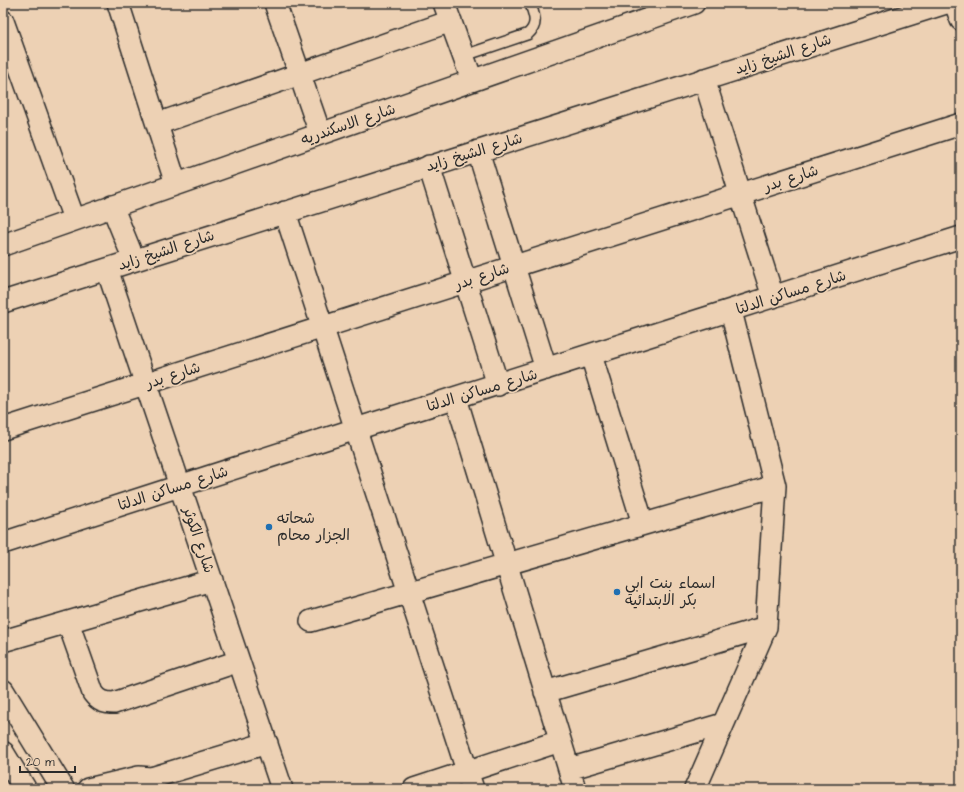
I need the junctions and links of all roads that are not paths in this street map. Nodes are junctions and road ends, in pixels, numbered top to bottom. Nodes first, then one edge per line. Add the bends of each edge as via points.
1 (118, 3) edge
2 (275, 3) edge
3 (530, 3) edge
4 (694, 3) edge
5 (946, 3) edge
6 (955, 3) edge
7 (447, 12) edge
8 (961, 20) edge
9 (3, 21) edge
10 (463, 56) junction
11 (300, 74) junction
12 (704, 79) junction
13 (472, 80) junction
14 (157, 124) junction
15 (961, 124) edge
16 (320, 133) junction
17 (478, 151) junction
18 (429, 166) junction
19 (176, 184) junction
20 (740, 194) junction
21 (112, 206) junction
22 (285, 212) junction
23 (74, 219) junction
24 (961, 237) edge
25 (3, 245) edge
26 (134, 260) junction
27 (514, 266) junction
28 (108, 269) junction
29 (465, 282) junction
30 (773, 297) junction
31 (3, 302) edge
32 (731, 311) junction
33 (322, 327) junction
34 (590, 355) junction
35 (546, 370) junction
36 (146, 384) junction
37 (498, 385) junction
38 (456, 398) junction
39 (3, 429) edge
40 (356, 429) junction
41 (181, 486) junction
42 (775, 486) junction
43 (643, 524) junction
44 (3, 543) edge
45 (506, 564) junction
46 (212, 580) junction
47 (409, 592) junction
48 (311, 621) dead end
49 (68, 622) junction
50 (766, 627) junction
51 (3, 641) edge
52 (239, 661) junction
53 (3, 691) edge
54 (545, 692) junction
55 (723, 724) junction
56 (560, 741) junction
57 (267, 743) junction
58 (3, 753) edge
59 (569, 770) junction
60 (470, 780) edge
61 (24, 789) edge
62 (63, 789) edge
63 (88, 789) edge
64 (282, 789) edge
65 (414, 789) edge
66 (575, 789) edge
67 (695, 789) edge

1 - 14 street
2 - 11 street
3 - 10 lane via 536,19 535,26 528,34
4 - 13 street, شارع الاسكندريه
5 - 12 street, شارع الشيخ زايد
6 - 8 street
7 - 10 street
7 - 11 street
9 - 23 street
10 - 13 street
11 - 14 street
11 - 16 street
12 - 17 street, شارع الشيخ زايد
12 - 20 street
13 - 16 street, شارع الاسكندريه
14 - 19 street
15 - 20 street, شارع بدر
16 - 19 street, شارع الاسكندريه
17 - 18 street, شارع الشيخ زايد
17 - 27 street
18 - 22 street, شارع الشيخ زايد
18 - 29 street
19 - 21 street, شارع الاسكندريه
20 - 27 street, شارع بدر
20 - 30 street
21 - 23 street, شارع الاسكندريه
21 - 26 street
22 - 26 street, شارع الشيخ زايد
22 - 33 street
23 - 25 street, شارع الاسكندريه
24 - 30 street, شارع مساكن الدلتا
26 - 28 street, شارع الشيخ زايد
27 - 29 street, شارع بدر
27 - 35 street
28 - 31 street, شارع الشيخ زايد
28 - 36 street, شارع الكوثر
29 - 33 street, شارع بدر
29 - 37 street
30 - 32 street, شارع مساكن الدلتا
32 - 34 street, شارع مساكن الدلتا
32 - 42 street
33 - 36 street, شارع بدر
33 - 40 street
34 - 35 street, شارع مساكن الدلتا
34 - 43 street
35 - 37 street, شارع مساكن الدلتا
36 - 39 street, شارع بدر
36 - 41 street, شارع الكوثر
37 - 38 street, شارع مساكن الدلتا
38 - 40 street, شارع مساكن الدلتا
38 - 45 street
40 - 41 street, شارع مساكن الدلتا
40 - 47 street
41 - 44 street, شارع مساكن الدلتا
41 - 46 street, شارع الكوثر
42 - 43 street
42 - 50 street
43 - 45 street
45 - 47 street
45 - 54 street
46 - 49 street
46 - 52 street, شارع الكوثر
47 - 48 street
47 - 60 street
49 - 51 street
49 - 52 street via 93,693 98,700 106,703 114,704
50 - 54 street
50 - 55 street
52 - 57 street, شارع الكوثر
53 - 62 street
54 - 56 street
55 - 59 street
55 - 67 street
56 - 59 street
56 - 60 street
57 - 63 street via 151,778 139,777
57 - 64 street, شارع الكوثر
58 - 61 street
59 - 66 street
60 - 65 street

